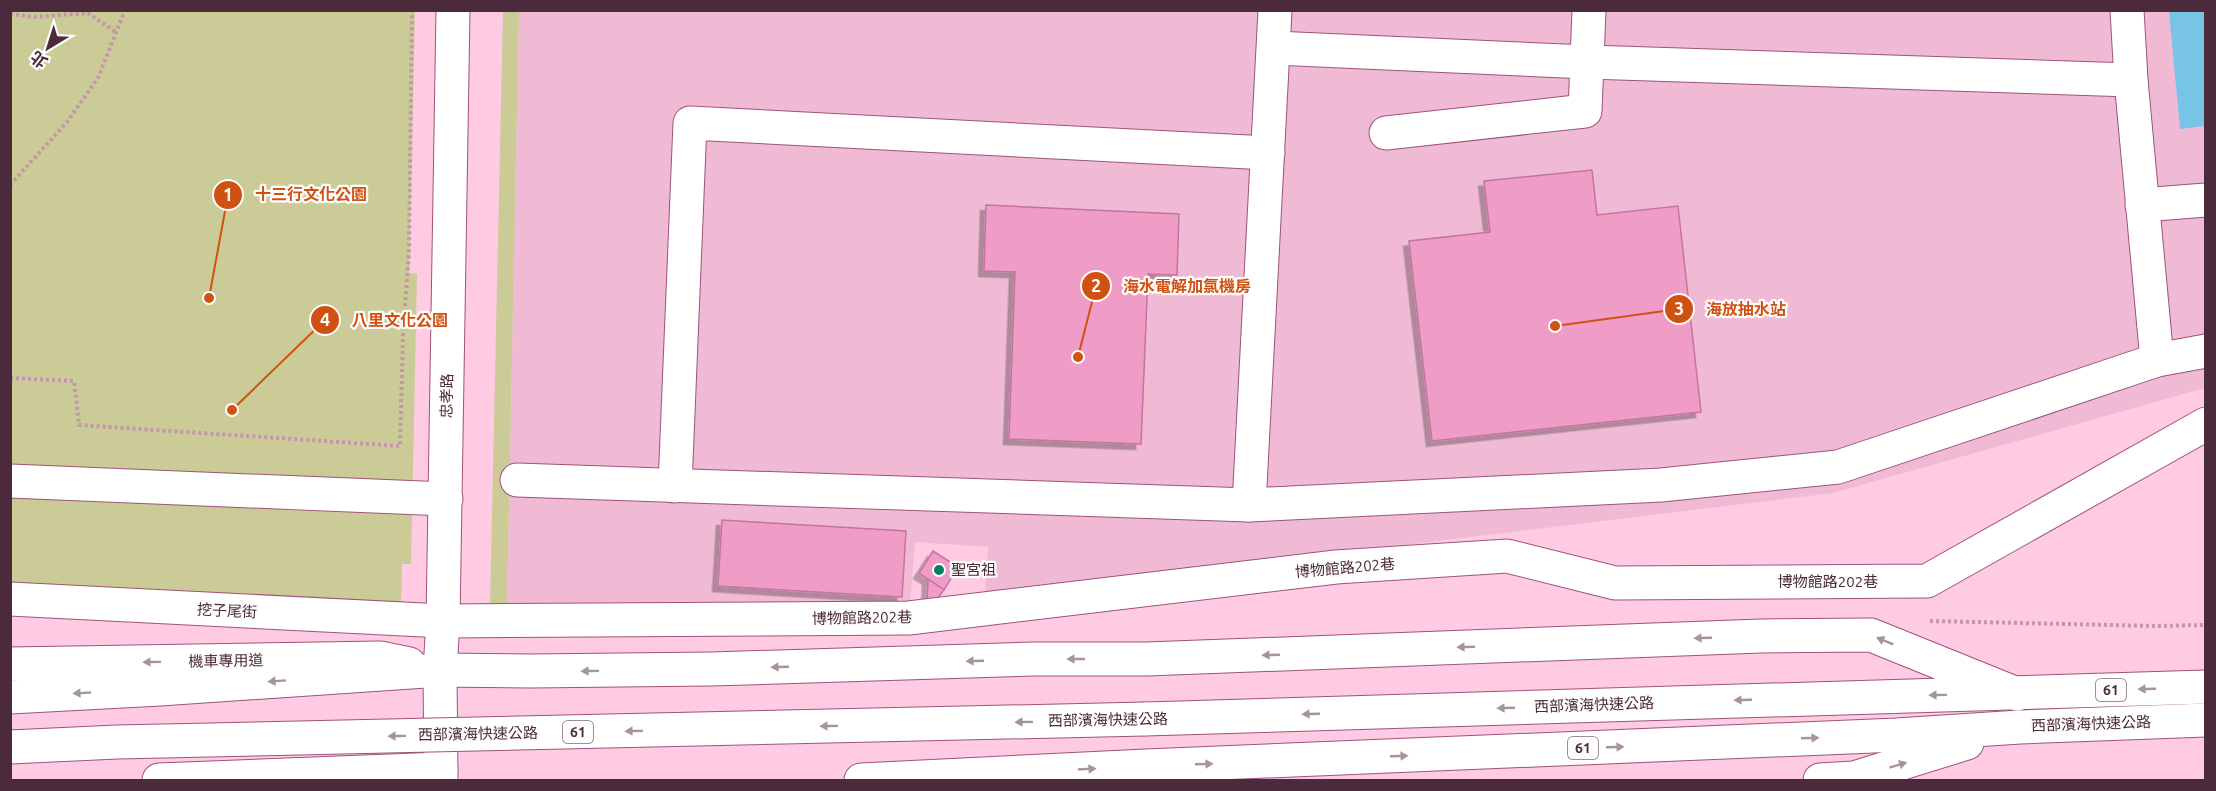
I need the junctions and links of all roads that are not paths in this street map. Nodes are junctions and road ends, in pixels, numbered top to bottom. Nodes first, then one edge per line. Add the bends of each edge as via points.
1 (453, 10) edge
2 (1275, 10) edge
3 (1589, 10) edge
4 (2127, 10) edge
5 (1274, 48) junction
6 (1588, 62) junction
7 (2131, 80) junction
8 (1386, 133) dead end
9 (1268, 153) junction
10 (2205, 200) edge
11 (2142, 205) junction
12 (2205, 351) edge
13 (2157, 360) junction
14 (2205, 424) edge
15 (517, 480) dead end
16 (10, 481) edge
17 (675, 486) junction
18 (446, 499) junction
19 (1249, 505) junction
20 (10, 599) edge
21 (443, 621) junction
22 (10, 663) edge
23 (440, 670) junction
24 (2205, 687) edge
25 (2017, 694) junction
26 (10, 697) edge
27 (2205, 720) edge
28 (2020, 726) junction
29 (10, 747) edge
30 (441, 775) edge
31 (159, 780) edge
32 (861, 780) edge
33 (1820, 780) edge

1 - 18 main road, 忠孝路
2 - 5 main road
3 - 6 main road
4 - 7 main road
5 - 6 main road
5 - 9 main road
6 - 7 main road
6 - 8 main road via 1585,111
7 - 11 main road
9 - 17 main road via 690,123
9 - 19 main road
10 - 11 main road
11 - 13 main road
12 - 13 main road
13 - 19 main road via 1838,467 1661,485
14 - 21 main road, 博物館路202巷 via 1927,581 1615,583 1507,556 1335,567 909,618
15 - 17 main road
16 - 18 main road
17 - 19 main road
18 - 21 main road, 忠孝路
20 - 21 main road, 挖子尾街
21 - 23 main road, 忠孝路
23 -> 22 main road, 機車專用道 via 380,658
25 -> 23 main road via 1871,635 1147,659 530,672
23 -> 26 main road
23 - 30 main road, 忠孝路
24 -> 25 main road, 西部濱海快速公路 / 61
25 -> 29 main road, 西部濱海快速公路 / 61, bridge
27 - 28 main road, 西部濱海快速公路 / 61
32 -> 28 main road, 西部濱海快速公路 / 61 via 1897,735
33 -> 28 main road via 1854,778
30 - 31 main road

